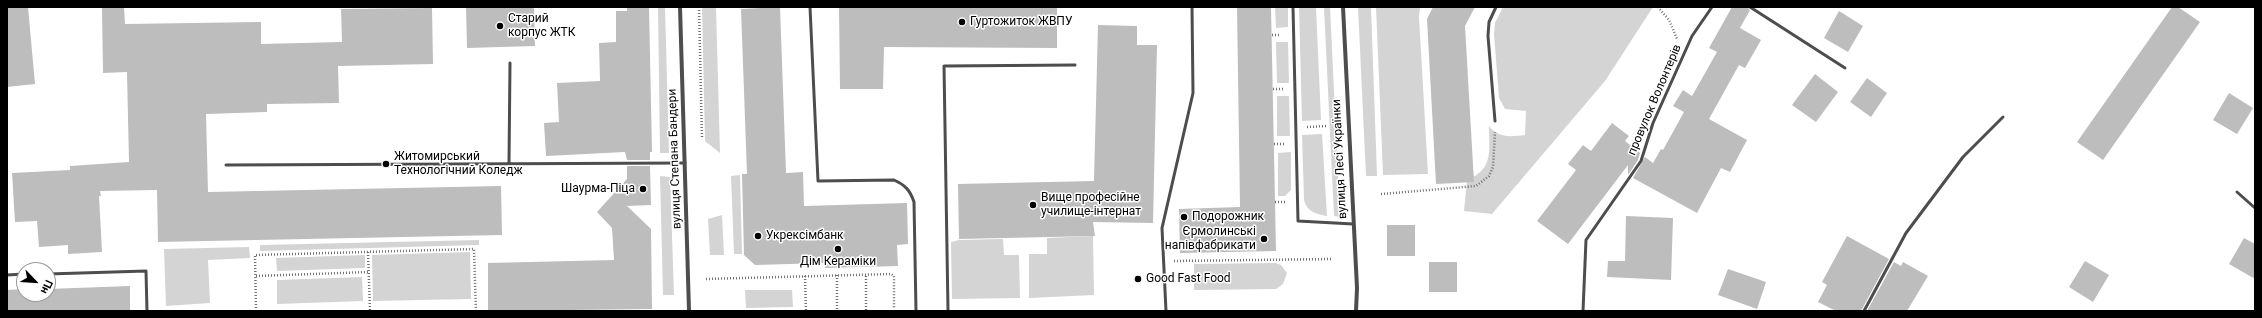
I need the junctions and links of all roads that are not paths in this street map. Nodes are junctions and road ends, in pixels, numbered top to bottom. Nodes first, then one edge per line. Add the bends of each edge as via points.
1 (680, 7) edge
2 (810, 7) edge
3 (1192, 7) edge
4 (1293, 7) edge
5 (1343, 7) edge
6 (1496, 7) edge
7 (1712, 7) edge
8 (1750, 7) edge
9 (510, 63) dead end
10 (1075, 65) dead end
11 (1845, 68) dead end
12 (2003, 116) dead end
13 (1495, 121) road end
14 (509, 163) junction
15 (685, 163) junction
16 (226, 165) dead end
17 (2237, 192) dead end
18 (2255, 208) edge
19 (1353, 224) junction
20 (56, 274) edge
21 (147, 311) edge
22 (689, 311) edge
23 (916, 311) edge
24 (948, 311) edge
25 (1166, 311) edge
26 (1356, 311) edge
27 (1583, 311) edge
28 (1864, 311) edge

1 - 15 street, вулиця Степана Бандери
2 - 23 lane via 818,181 894,180 902,183 910,191 914,202
3 - 25 lane via 1193,93 1162,228
4 - 19 lane via 1298,222
5 - 19 street, вулиця Лесі Українки
6 - 13 lane via 1489,22 1488,36
7 - 27 lane, провулок Волонтерів via 1692,36 1681,59 1653,123 1640,161 1586,240
8 - 11 lane
9 - 14 lane
10 - 24 lane via 944,66
12 - 28 lane via 1963,157 1906,233
14 - 15 lane
14 - 16 lane
15 - 22 street, вулиця Степана Бандери
17 - 18 lane
19 - 26 street, вулиця Лесі Українки
20 - 21 lane via 146,271

